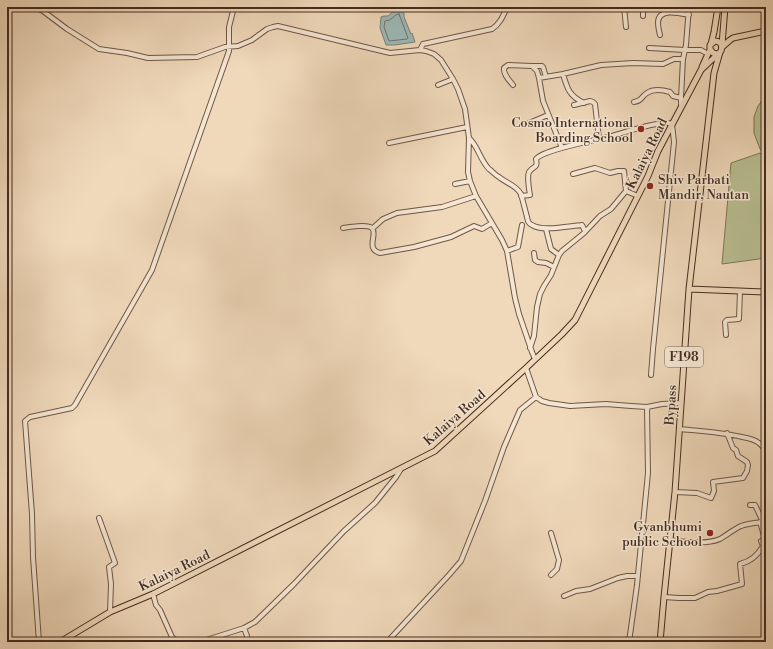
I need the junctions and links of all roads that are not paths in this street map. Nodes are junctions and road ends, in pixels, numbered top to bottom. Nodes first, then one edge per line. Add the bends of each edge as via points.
1 (34, 7) edge
2 (234, 7) edge
3 (507, 7) edge
4 (624, 7) edge
5 (643, 7) edge
6 (690, 7) edge
7 (718, 7) edge
8 (725, 7) edge
9 (762, 7) edge
10 (689, 15) junction
11 (643, 16) dead end
12 (766, 19) edge
13 (626, 26) dead end
14 (766, 31) edge
15 (660, 35) dead end
16 (720, 40) junction
17 (730, 40) junction
18 (711, 44) junction
19 (229, 47) junction
20 (649, 48) dead end
21 (420, 50) junction
22 (685, 50) junction
23 (720, 50) junction
24 (710, 52) junction
25 (684, 59) junction
26 (712, 60) junction
27 (532, 66) junction
28 (701, 70) junction
29 (714, 73) junction
30 (562, 74) junction
31 (546, 77) junction
32 (539, 78) junction
33 (453, 79) junction
34 (438, 85) dead end
35 (513, 85) dead end
36 (681, 98) junction
37 (634, 102) dead end
38 (584, 103) junction
39 (574, 105) dead end
40 (681, 107) junction
41 (548, 115) junction
42 (529, 123) dead end
43 (672, 124) junction
44 (467, 127) junction
45 (469, 138) junction
46 (599, 139) junction
47 (389, 143) dead end
48 (562, 148) junction
49 (573, 174) dead end
50 (470, 181) junction
51 (455, 184) dead end
52 (626, 191) junction
53 (476, 196) junction
54 (521, 196) junction
55 (638, 196) junction
56 (492, 222) junction
57 (522, 225) dead end
58 (343, 228) dead end
59 (373, 228) junction
60 (546, 229) junction
61 (585, 231) junction
62 (507, 251) junction
63 (534, 253) dead end
64 (559, 255) junction
65 (554, 267) junction
66 (689, 289) junction
67 (740, 291) junction
68 (766, 292) edge
69 (726, 335) dead end
70 (530, 348) junction
71 (535, 359) junction
72 (526, 368) junction
73 (651, 375) dead end
74 (536, 397) junction
75 (681, 403) junction
76 (647, 406) junction
77 (679, 429) junction
78 (727, 433) junction
79 (765, 448) edge
80 (766, 454) edge
81 (402, 468) junction
82 (675, 492) junction
83 (750, 505) dead end
84 (99, 518) dead end
85 (763, 521) edge
86 (551, 533) dead end
87 (765, 539) edge
88 (670, 540) junction
89 (552, 575) dead end
90 (638, 576) junction
91 (152, 594) junction
92 (564, 596) dead end
93 (664, 597) junction
94 (110, 612) junction
95 (244, 628) junction
96 (39, 642) edge
97 (60, 642) edge
98 (178, 642) edge
99 (202, 642) edge
100 (247, 642) edge
101 (387, 642) edge
102 (629, 642) edge
103 (660, 642) edge

1 - 19 street via 99,49 148,58 190,58
2 - 19 street via 228,27
3 - 21 street via 501,21 492,29 423,44
4 - 13 street
5 - 11 street
6 - 10 street
7 - 18 main road
8 - 16 main road
9 - 12 street
10 - 15 street via 669,12 664,14 658,22
10 - 22 street
14 - 17 main road
16 - 17 main road
16 - 18 main road
16 - 23 main road
17 - 23 main road, Kalaiya Road
18 - 24 main road
19 - 21 street via 238,46 267,29 278,26 390,53
19 - 96 street via 156,261 147,280 75,405 72,408 30,417 25,421
20 - 22 street
21 - 33 street via 426,50 441,60
22 - 24 street
22 - 25 street
23 - 24 main road via 714,54
23 - 26 main road, Kalaiya Road
23 - 29 main road
24 - 26 main road
24 - 28 main road
25 - 30 street via 674,59 663,64 601,65
25 - 36 street
26 - 28 main road, Kalaiya Road
26 - 29 main road
27 - 31 street via 542,66
27 - 32 street
27 - 35 street via 508,65 504,68 507,78
28 - 40 main road, Kalaiya Road
29 - 66 main road, Bypass / F198
30 - 31 street
30 - 38 street via 572,95
31 - 32 street
32 - 41 street
33 - 34 street
33 - 44 street via 465,109
36 - 37 street via 659,90 648,92 641,100
36 - 40 street
38 - 39 street
38 - 46 street via 590,101 595,104
40 - 43 main road, Kalaiya Road
41 - 42 street
41 - 48 street
43 - 46 street via 665,122
43 - 55 main road, Kalaiya Road
43 - 73 street via 674,142
44 - 45 street
44 - 47 street
45 - 50 street
45 - 54 street via 488,167 498,177 516,187
46 - 48 street
48 - 54 street via 537,157 536,167 528,176 530,195
49 - 52 street via 595,168 610,173 624,171
50 - 51 street
50 - 53 street
52 - 55 street
52 - 61 street via 611,209
53 - 56 street
53 - 59 street via 442,207 398,213 383,219
54 - 60 street via 530,224
55 - 71 main road, Kalaiya Road via 574,320
56 - 59 street via 482,229 474,226 451,238 380,253 374,249
56 - 62 street
57 - 62 street via 518,247
58 - 59 street
60 - 61 street via 582,225
60 - 64 street via 551,249
61 - 64 street
62 - 70 street via 515,298
63 - 65 street via 535,260
64 - 65 street
65 - 70 street via 540,294
66 - 67 main road
66 - 75 main road, Bypass / F198
67 - 68 main road
67 - 69 street via 739,319 725,322
70 - 71 street
71 - 72 main road, Kalaiya Road
72 - 74 street
72 - 81 main road, Kalaiya Road via 435,451
74 - 76 street via 549,403 570,406
74 - 101 street via 520,410 461,561
75 - 76 street
75 - 77 main road, Bypass / F198
76 - 90 street via 648,473
77 - 78 street
77 - 82 main road, Bypass / F198
78 - 79 street via 754,440
78 - 82 street via 738,456 747,462 747,471 743,478 713,482 714,491 711,498 697,493
79 - 80 street
81 - 91 main road, Kalaiya Road
81 - 95 street via 375,503 344,531 263,615
82 - 88 main road, Bypass / F198
83 - 85 street via 755,505
84 - 94 street via 115,563 109,567
85 - 87 street
85 - 88 street via 740,526 715,540
86 - 89 street via 559,560
87 - 93 street via 761,541 763,546 755,557 740,564 742,584 708,592 695,598
88 - 93 main road, Bypass / F198
90 - 92 street via 618,578
90 - 102 street
91 - 94 main road, Kalaiya Road
91 - 98 street via 172,637
93 - 103 main road, Bypass / F198
94 - 97 main road, Kalaiya Road
95 - 99 street
95 - 100 street

